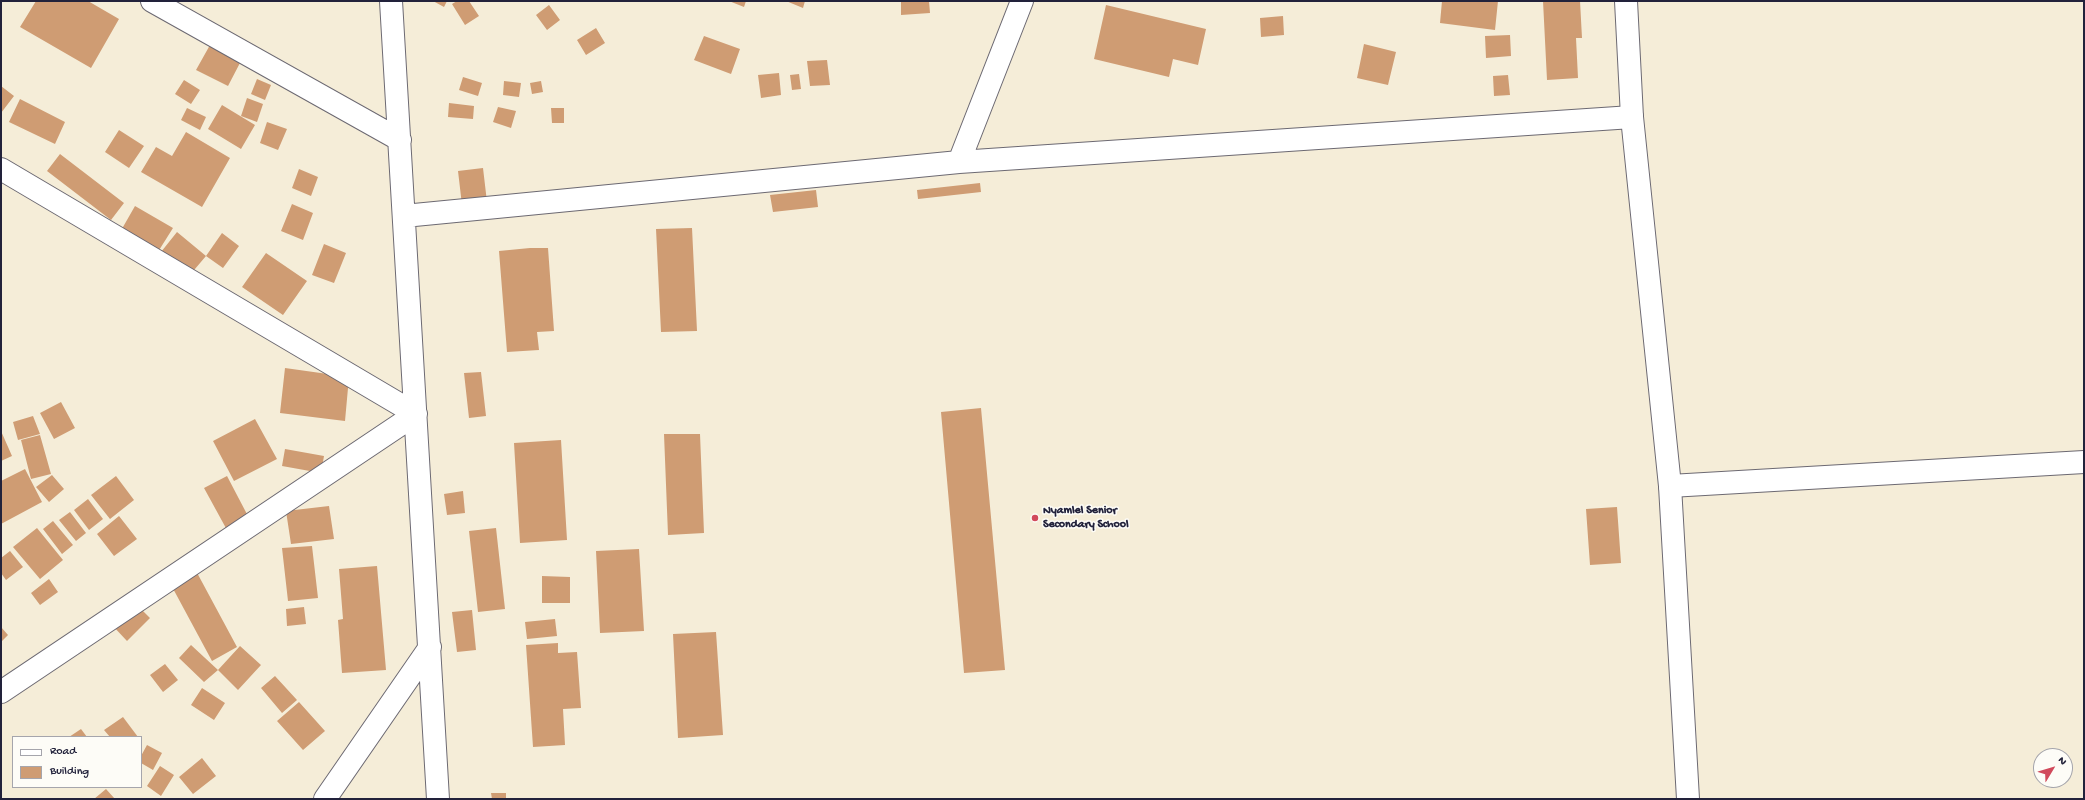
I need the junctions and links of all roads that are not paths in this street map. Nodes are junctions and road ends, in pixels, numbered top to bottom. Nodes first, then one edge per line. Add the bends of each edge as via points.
1 (152, 1) edge
2 (391, 1) edge
3 (1022, 1) edge
4 (1626, 1) edge
5 (1632, 117) junction
6 (400, 140) junction
7 (959, 162) junction
8 (1, 169) edge
9 (404, 216) junction
10 (416, 414) junction
11 (2084, 462) edge
12 (1670, 486) junction
13 (430, 647) junction
14 (1, 692) edge
15 (325, 799) edge
16 (438, 799) edge
17 (1688, 799) edge

1 - 6 street
2 - 6 street
3 - 7 street
4 - 5 street
5 - 7 street
5 - 12 street
6 - 9 street
7 - 9 street
8 - 10 street
9 - 10 street
10 - 13 street
10 - 14 street
11 - 12 street
12 - 17 street
13 - 15 street
13 - 16 street

